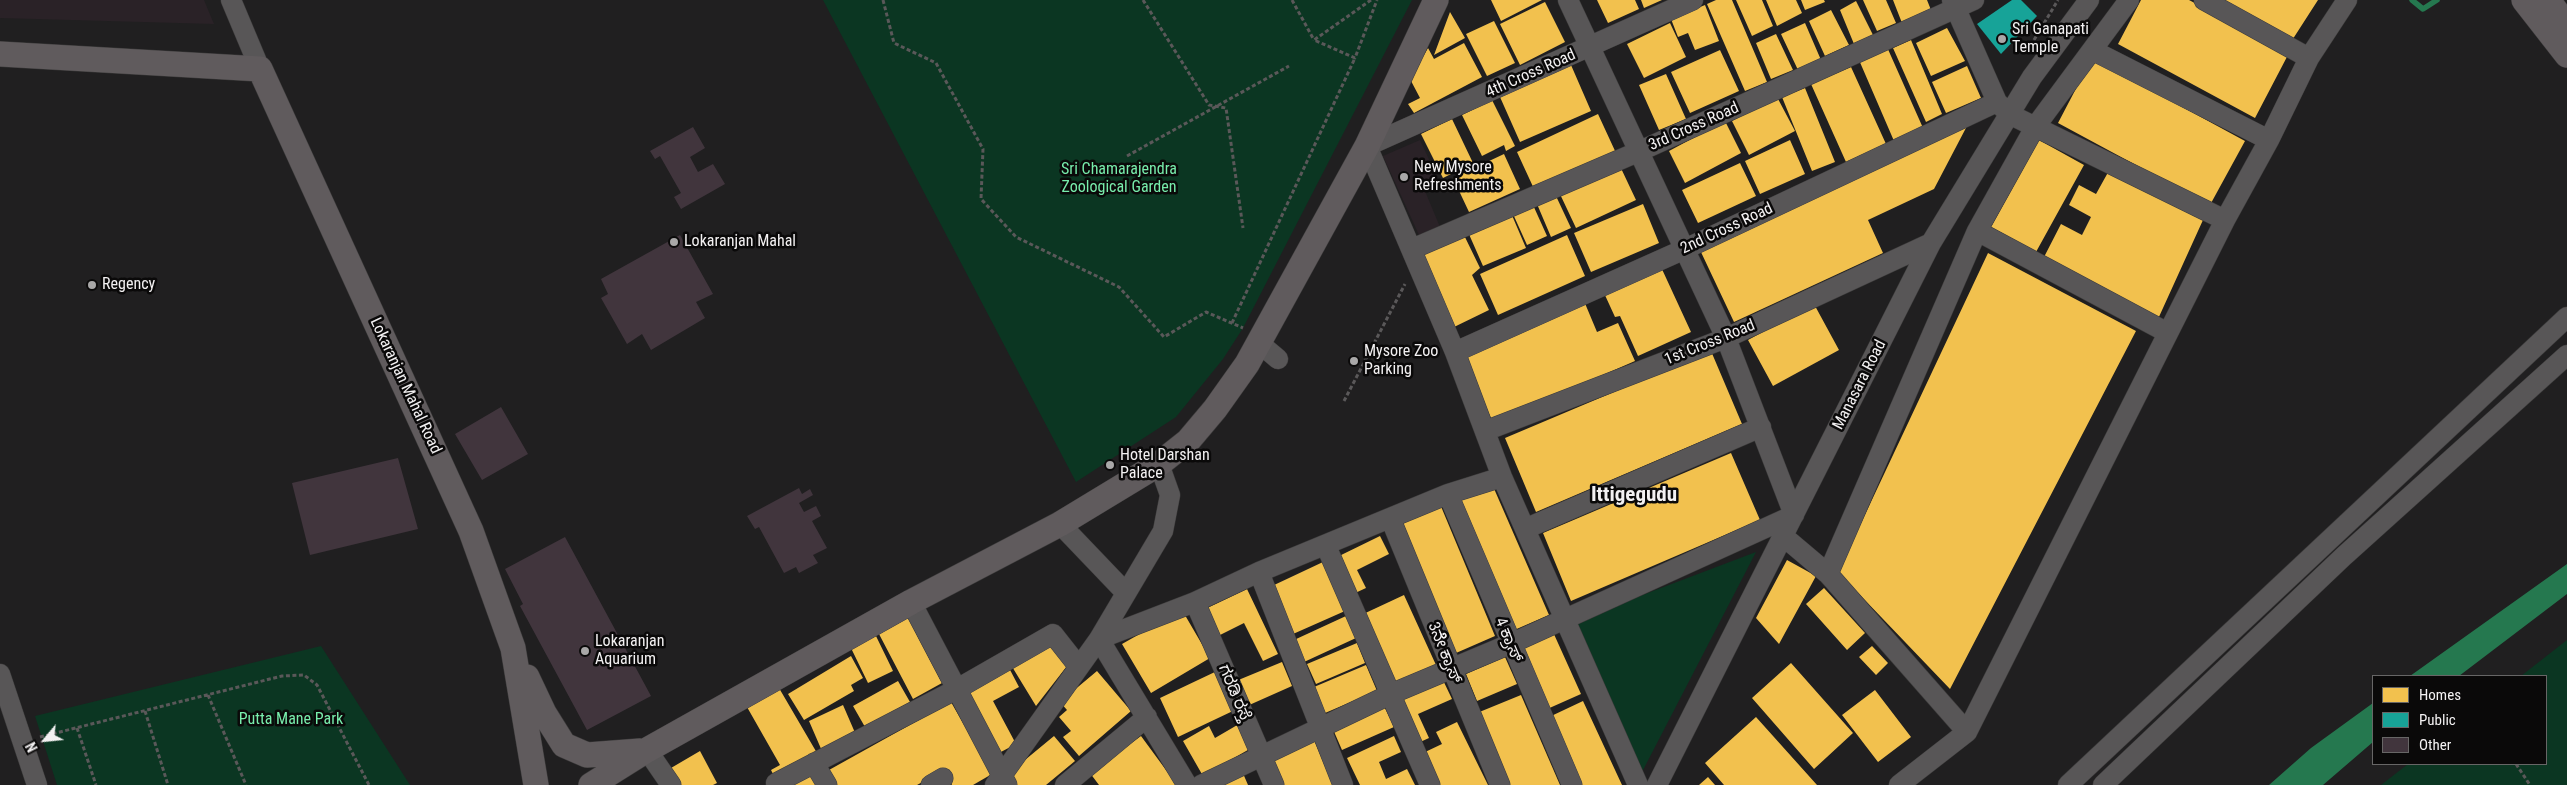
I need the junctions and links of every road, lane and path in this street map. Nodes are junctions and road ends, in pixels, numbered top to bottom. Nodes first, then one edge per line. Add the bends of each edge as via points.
1 (231, 0) edge
2 (883, 0) edge
3 (1143, 0) edge
4 (1292, 0) edge
5 (1371, 0) edge
6 (1376, 0) edge
7 (1436, 0) edge
8 (1568, 0) edge
9 (1694, 0) edge
10 (2089, 0) edge
11 (2129, 0) edge
12 (2204, 0) edge
13 (2347, 0) edge
14 (2524, 0) edge
15 (2548, 0) edge
16 (1961, 3) edge
17 (2567, 26) edge
18 (1314, 40) junction
19 (1590, 47) junction
20 (2092, 50) junction
21 (0, 54) edge
22 (2567, 56) edge
23 (1355, 58) junction
24 (2309, 58) junction
25 (1289, 66) dead end
26 (260, 69) junction
27 (1216, 106) junction
28 (2003, 108) junction
29 (2035, 127) junction
30 (2269, 140) junction
31 (1367, 146) junction
32 (1640, 151) junction
33 (1127, 156) dead end
34 (2225, 220) junction
35 (1243, 228) dead end
36 (1978, 231) junction
37 (1931, 243) junction
38 (1684, 249) junction
39 (1412, 250) junction
40 (1421, 272) junction
41 (2567, 317) edge
42 (1232, 323) junction
43 (2168, 333) junction
44 (1726, 338) junction
45 (1260, 340) junction
46 (1455, 352) junction
47 (2567, 355) edge
48 (1278, 358) dead end
49 (1344, 401) dead end
50 (2477, 401) junction
51 (2494, 421) junction
52 (1761, 427) junction
53 (1485, 431) junction
54 (1159, 464) junction
55 (1502, 477) junction
56 (1448, 494) junction
57 (1794, 515) junction
58 (1391, 520) junction
59 (1060, 524) junction
60 (1527, 528) junction
61 (1783, 536) junction
62 (1326, 546) junction
63 (1259, 572) junction
64 (1828, 574) junction
65 (1126, 593) junction
66 (911, 602) junction
67 (1195, 602) junction
68 (1564, 619) junction
69 (1099, 639) junction
70 (1510, 644) junction
71 (513, 648) junction
72 (2212, 648) junction
73 (1080, 667) junction
74 (2227, 667) junction
75 (1450, 668) junction
76 (0, 674) edge
77 (957, 689) junction
78 (1391, 694) junction
79 (208, 695) junction
80 (145, 711) junction
81 (1147, 717) junction
82 (77, 728) junction
83 (1320, 730) junction
84 (1967, 732) junction
85 (23, 742) junction
86 (647, 750) junction
87 (1261, 756) junction
88 (814, 763) junction
89 (2517, 765) edge
90 (1001, 782) edge
91 (776, 783) dead end
92 (37, 785) edge
93 (96, 785) edge
94 (168, 785) edge
95 (246, 785) edge
96 (369, 785) edge
97 (536, 785) edge
98 (591, 785) edge
99 (671, 785) edge
100 (827, 785) edge
101 (1065, 785) edge
102 (1187, 785) edge
103 (1201, 785) edge
104 (1274, 785) edge
105 (1343, 785) edge
106 (1430, 785) edge
107 (1500, 785) edge
108 (1572, 785) edge
109 (1638, 785) edge
110 (1657, 785) edge
111 (1899, 785) edge
112 (2068, 785) edge
113 (2103, 785) edge
114 (2530, 785) edge

1 - 26 street, Lokaranjan Mahal Road
2 - 42 path via 894,43 936,63 949,86 983,149 982,198 1016,237 1119,287 1164,337 1206,312
3 - 27 path via 1209,105
4 - 18 path
5 - 18 path
6 - 23 path
7 - 31 main road
8 - 19 street
9 - 19 street, 4th Cross Road
10 - 28 street, Manasara Road via 2032,77
11 - 20 street
12 - 24 street
13 - 24 street
14 - 22 main road
15 - 17 main road
16 - 28 street
16 - 32 street, 3rd Cross Road
18 - 23 path
19 - 31 street, 4th Cross Road
19 - 32 street
20 - 29 street
20 - 30 street
21 - 26 main road
23 - 42 path
24 - 30 street
25 - 27 path
26 - 71 main road, Lokaranjan Mahal Road via 471,531
27 - 33 path
27 - 35 path via 1226,108
28 - 29 street
28 - 37 street, Manasara Road
28 - 38 street, 2nd Cross Road
29 - 34 street
29 - 36 street
30 - 34 street
31 - 39 street
31 - 45 main road
32 - 38 street
32 - 39 street, 3rd Cross Road
34 - 43 street
36 - 43 street
36 - 64 street
37 - 44 street, 1st Cross Road
37 - 57 street, Manasara Road
38 - 44 street
38 - 46 street, 2nd Cross Road
39 - 40 street
40 - 46 street
40 - 49 path via 1406,282
41 - 50 street
42 - 45 path
43 - 84 street
44 - 52 street
44 - 53 street, 1st Cross Road
45 - 48 street
45 - 54 main road via 1215,409 1188,441
46 - 53 street
47 - 51 street
50 - 51 street
50 - 72 street
51 - 74 street
52 - 57 street
52 - 60 street
53 - 55 street
54 - 59 main road
54 - 65 street via 1170,495 1163,531
55 - 56 street
55 - 60 street
56 - 58 street
56 - 70 street, 4 ಕ್ರಾಸ್
57 - 61 street, Manasara Road
57 - 68 street
58 - 62 street
58 - 75 street, 3ನೆೇ ಕ್ರಾಸ್
59 - 65 street
59 - 66 main road
60 - 68 street
61 - 64 street
61 - 110 street, Manasara Road
62 - 63 street
62 - 78 street
63 - 67 street
63 - 83 street
64 - 84 street
65 - 69 street
66 - 77 street
66 - 86 main road
67 - 69 street
67 - 87 street, ಗರಡಿ ರಸ್ತೆ
68 - 70 street
68 - 109 street
69 - 73 street
69 - 81 street
70 - 75 street
70 - 108 street, 4 ಕ್ರಾಸ್
71 - 86 main road via 544,713 564,745 587,755
71 - 97 main road, Lokaranjan Mahal Road
72 - 74 street
72 - 112 street
73 - 77 street via 1054,634
73 - 90 street
74 - 113 street
75 - 78 street
75 - 107 street, 3ನೆೇ ಕ್ರಾಸ್
76 - 85 street
77 - 88 street
77 - 90 street
78 - 83 street
78 - 106 street
79 - 80 path
79 - 95 path
79 - 96 path via 282,676 304,675 317,685
80 - 82 path
80 - 94 path
81 - 101 street
81 - 102 street
82 - 85 path
82 - 93 path
83 - 87 street
83 - 105 street
84 - 111 street
85 - 92 street
86 - 98 main road
86 - 99 street
87 - 103 street
87 - 104 street, ಗರಡಿ ರಸ್ತೆ
88 - 91 street
88 - 100 street
89 - 114 path

